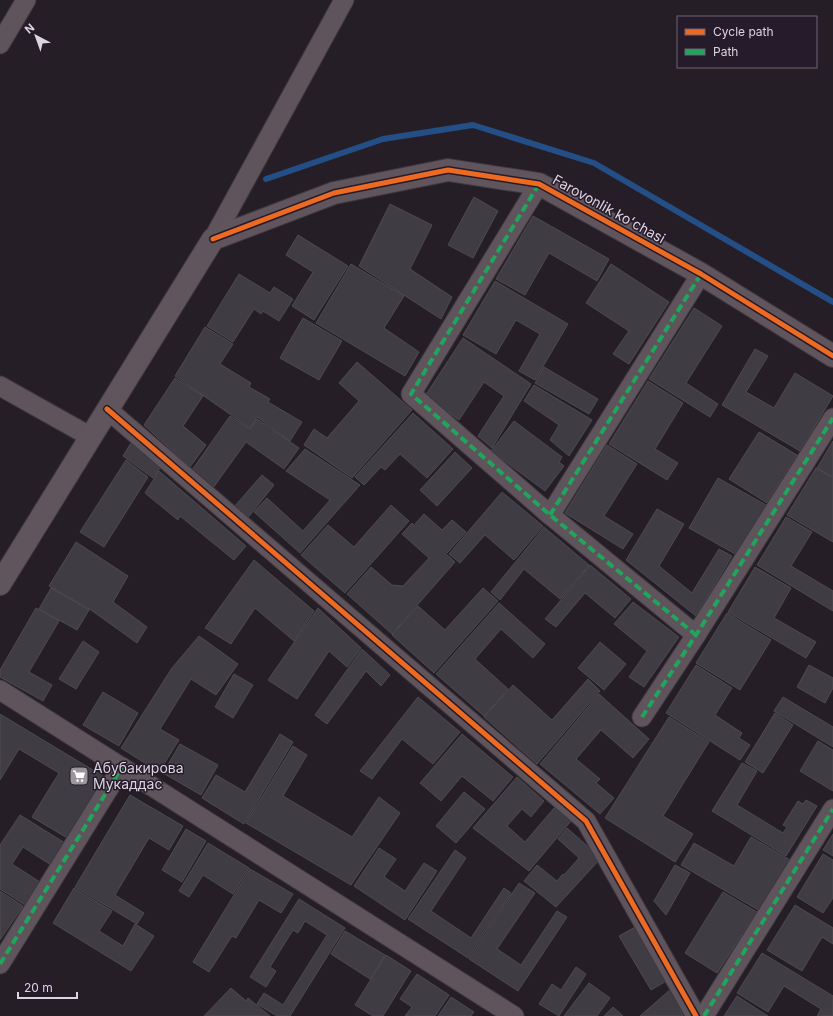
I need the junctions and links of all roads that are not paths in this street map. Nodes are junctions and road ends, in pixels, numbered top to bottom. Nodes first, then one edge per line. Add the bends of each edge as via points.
1 (26, 0) edge
2 (344, 0) edge
3 (0, 44) edge
4 (538, 184) junction
5 (212, 239) junction
6 (701, 274) junction
7 (833, 356) edge
8 (0, 386) edge
9 (107, 410) junction
10 (833, 418) edge
11 (91, 437) junction
12 (550, 515) junction
13 (0, 584) edge
14 (696, 634) junction
15 (0, 690) edge
16 (642, 717) dead end
17 (122, 767) junction
18 (833, 809) edge
19 (0, 964) edge
20 (514, 1016) edge
21 (696, 1016) edge
22 (704, 1016) edge

1 - 3 street
2 - 5 street
4 - 5 street, Farovonlik koʻchasi via 448,170 334,193
4 - 6 street, Farovonlik koʻchasi
4 - 12 street via 411,394
5 - 9 street
6 - 7 street, Farovonlik koʻchasi
6 - 12 street
8 - 11 street
9 - 11 street
9 - 21 street via 586,821
10 - 14 street
11 - 13 street
12 - 14 street
14 - 16 street
15 - 17 street
17 - 19 street
17 - 20 street
18 - 22 street

